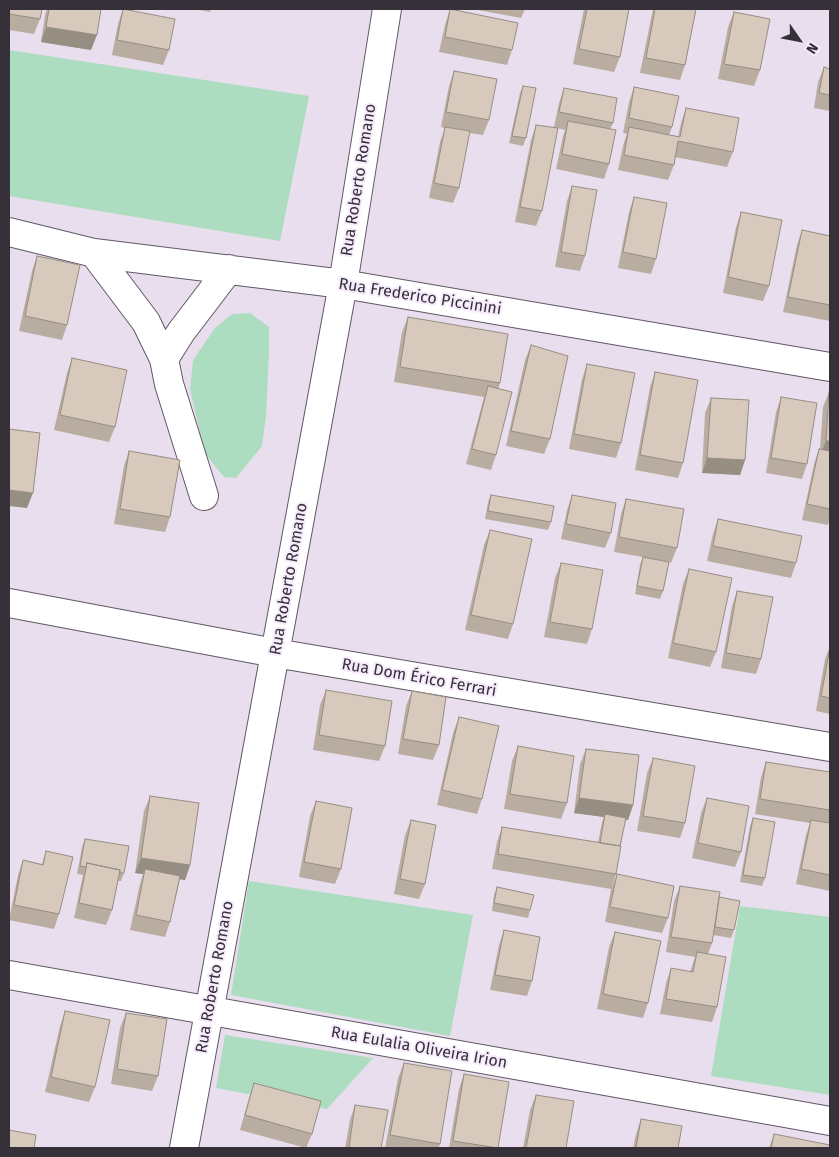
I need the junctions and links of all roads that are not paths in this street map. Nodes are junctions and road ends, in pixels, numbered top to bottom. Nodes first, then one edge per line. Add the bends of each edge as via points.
1 (386, 9) edge
2 (9, 232) edge
3 (94, 253) junction
4 (229, 269) junction
5 (343, 284) junction
6 (164, 359) junction
7 (830, 366) edge
8 (204, 496) dead end
9 (9, 603) edge
10 (275, 654) junction
11 (830, 747) edge
12 (9, 975) edge
13 (209, 1011) junction
14 (830, 1121) edge
15 (184, 1148) edge

1 - 5 street, Rua Roberto Romano
2 - 3 street, Rua Frederico Piccinini
3 - 4 street, Rua Frederico Piccinini
3 - 6 street via 146,322
4 - 5 street, Rua Frederico Piccinini
4 - 6 street
5 - 7 street, Rua Frederico Piccinini
5 - 10 street, Rua Roberto Romano
6 - 8 street
9 - 10 street, Rua Dom Érico Ferrari
10 - 11 street, Rua Dom Érico Ferrari
10 - 13 street, Rua Roberto Romano
12 - 13 street, Rua Eulalia Oliveira Irion
13 - 14 street, Rua Eulalia Oliveira Irion
13 - 15 street, Rua Roberto Romano

